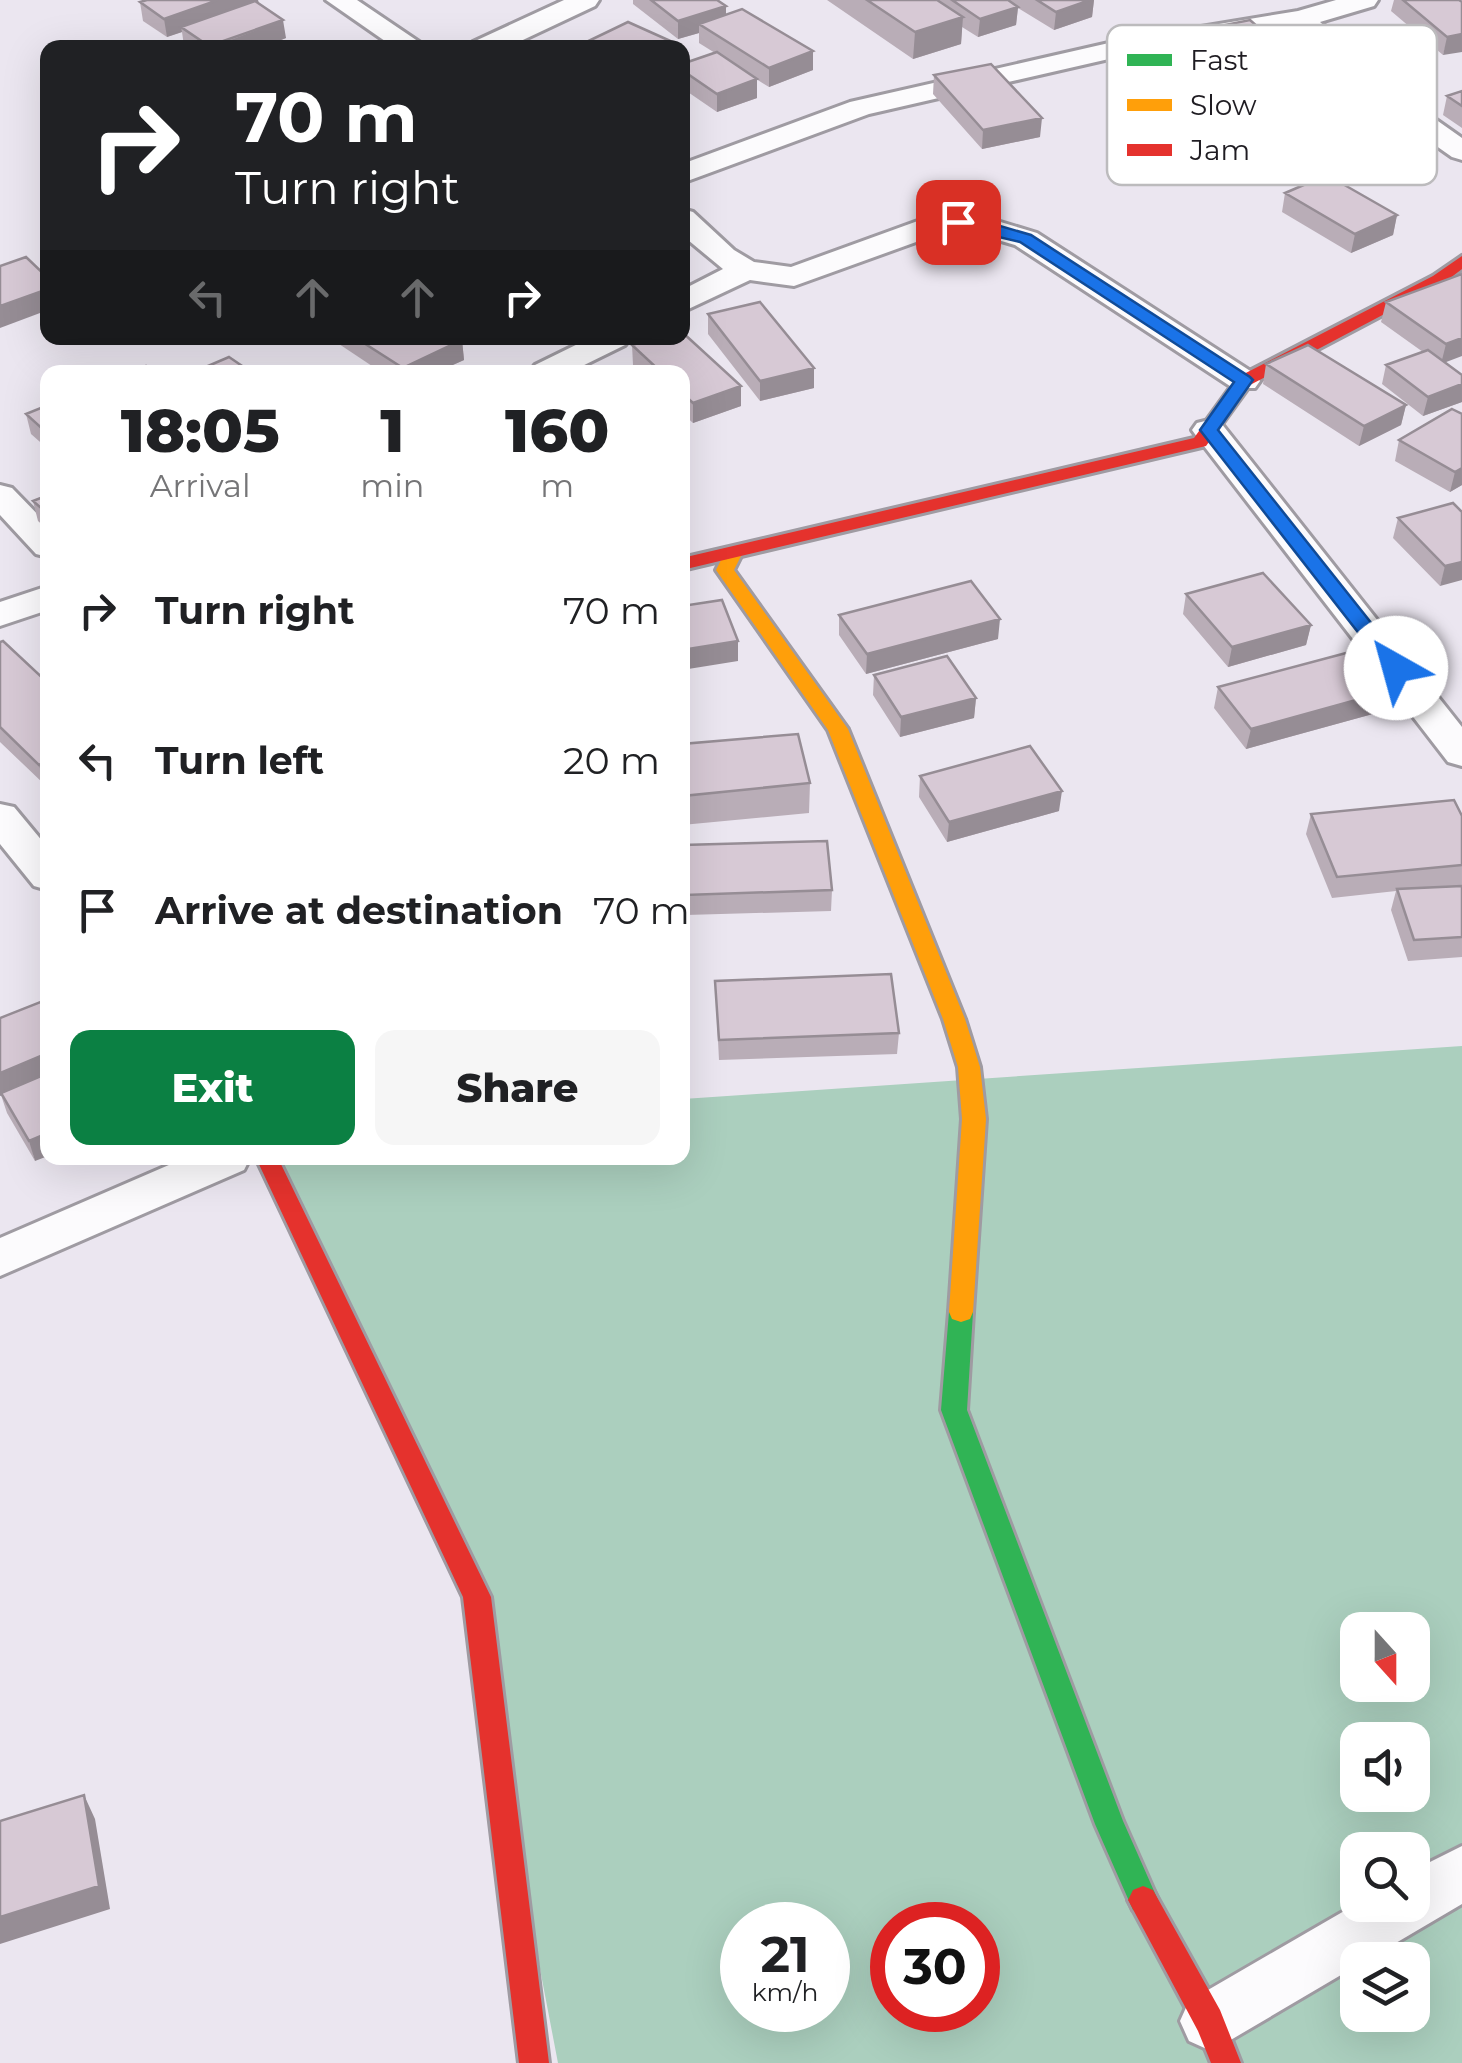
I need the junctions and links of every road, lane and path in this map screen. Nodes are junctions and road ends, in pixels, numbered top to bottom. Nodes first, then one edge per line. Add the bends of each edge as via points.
1 (338, 0) edge
2 (586, 0) edge
3 (1365, 0) edge
4 (1301, 18) junction
5 (1259, 25) edge
6 (1309, 25) edge
7 (402, 40) edge
8 (499, 40) edge
9 (1107, 51) edge
10 (1437, 133) edge
11 (1462, 151) edge
12 (690, 171) edge
13 (690, 225) edge
14 (1462, 261) edge
15 (746, 270) junction
16 (690, 298) edge
17 (600, 345) edge
18 (560, 365) edge
19 (1244, 380) junction
20 (1209, 430) junction
21 (0, 494) edge
22 (40, 537) edge
23 (734, 554) junction
24 (690, 562) edge
25 (40, 600) edge
26 (0, 616) edge
27 (1462, 753) edge
28 (0, 818) edge
29 (40, 866) edge
30 (212, 1165) edge
31 (270, 1165) edge
32 (0, 1258) edge
33 (1462, 1873) edge
34 (1430, 1892) edge
35 (1385, 1922) edge
36 (1218, 2042) edge
37 (534, 2063) edge

1 - 7 street
2 - 8 street
3 - 4 street
4 - 5 street
4 - 6 street
9 - 12 street via 860,108
10 - 11 street
13 - 15 street
14 - 19 street
15 - 16 street
15 - 19 street via 794,277 937,224 973,223 1026,239
17 - 18 street
19 - 20 street
20 - 23 street via 1200,442
20 - 27 street
21 - 22 street
23 - 24 street
23 - 36 street via 725,570 740,596 838,729 954,1018 974,1119 954,1410 1109,1824
25 - 26 street
28 - 29 street
30 - 32 street
31 - 37 street via 477,1597
33 - 34 street
35 - 36 street

